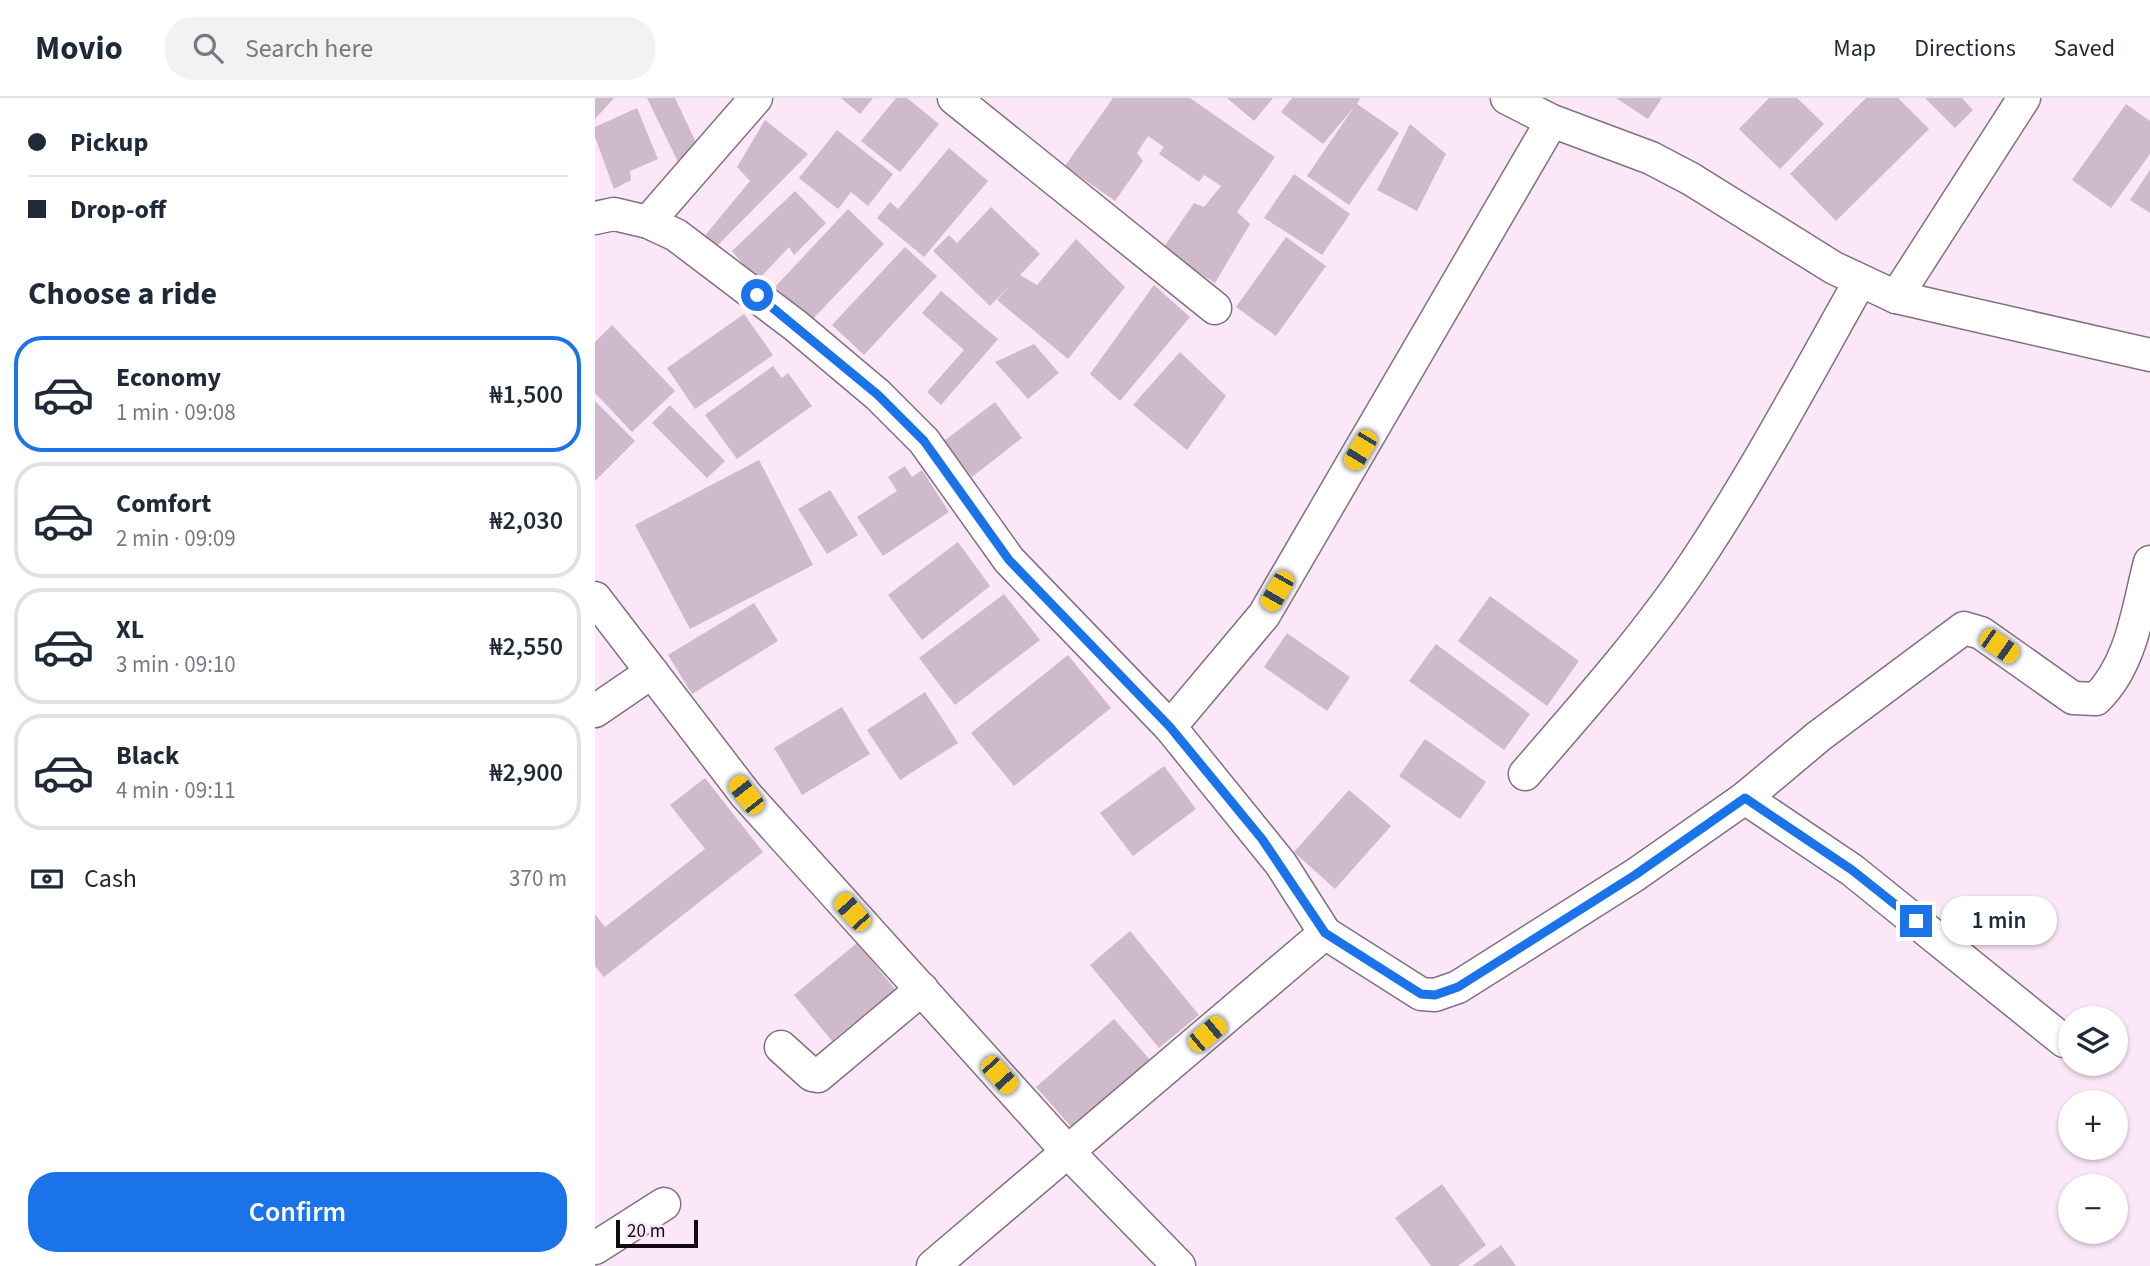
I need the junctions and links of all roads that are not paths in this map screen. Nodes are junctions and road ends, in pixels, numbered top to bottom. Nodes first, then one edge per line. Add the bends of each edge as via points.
1 (756, 98) edge
2 (954, 98) edge
3 (1507, 98) edge
4 (2024, 98) edge
5 (1552, 121) junction
6 (595, 218) edge
7 (648, 222) junction
8 (1860, 281) junction
9 (1896, 297) junction
10 (1215, 308) dead end
11 (2150, 355) edge
12 (2150, 562) edge
13 (595, 598) edge
14 (652, 672) junction
15 (595, 711) edge
16 (1170, 727) junction
17 (1525, 774) dead end
18 (1745, 798) junction
19 (1325, 933) junction
20 (922, 989) junction
21 (2058, 1036) edge
22 (781, 1047) dead end
23 (1068, 1152) junction
24 (664, 1204) dead end
25 (595, 1248) edge
26 (933, 1266) edge
27 (1179, 1266) edge

1 - 7 street
2 - 10 street
3 - 5 street
4 - 9 street
5 - 8 street via 1651,158
5 - 16 street via 1264,615
6 - 7 street via 614,214
7 - 16 street via 718,264 878,395 924,441 1009,560
8 - 9 street
8 - 17 street via 1691,569 1612,674
9 - 11 street
12 - 18 street via 2127,649 2117,673 2095,699 2073,698 1981,633 1964,628 1819,736
13 - 14 street
14 - 15 street
14 - 20 street via 746,795
16 - 19 street via 1262,839
18 - 19 street via 1623,883 1458,987 1435,995 1421,994
18 - 21 street via 1852,870
19 - 23 street
20 - 22 street via 818,1076
20 - 23 street
23 - 26 street
23 - 27 street
24 - 25 street

